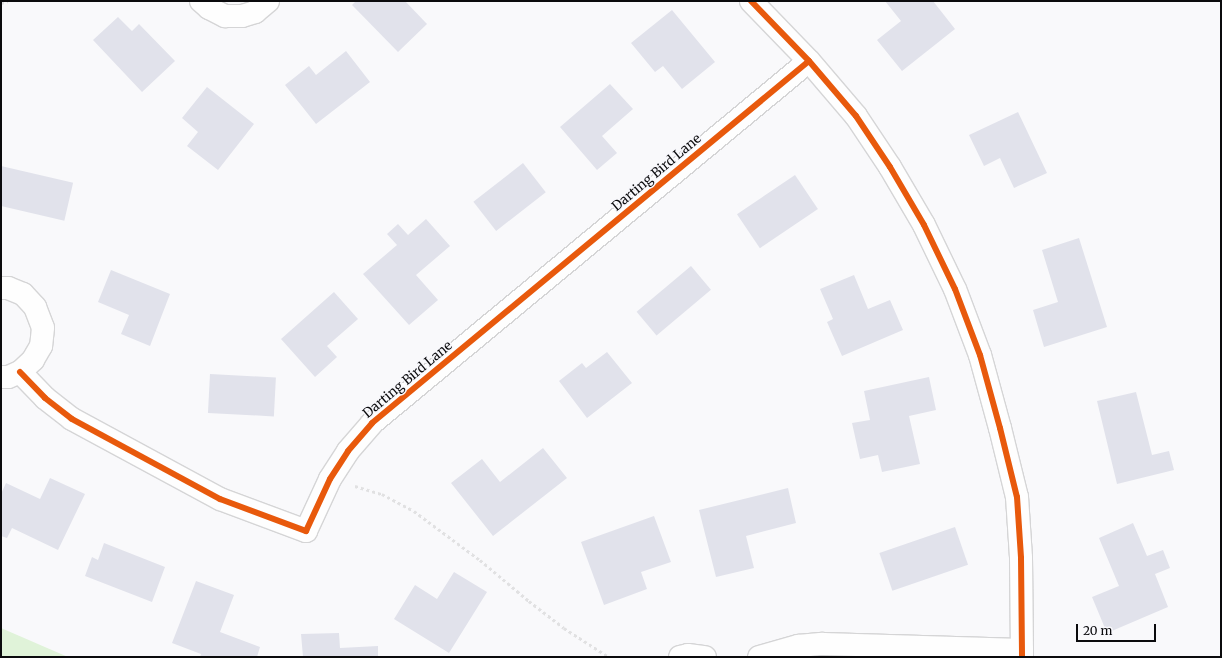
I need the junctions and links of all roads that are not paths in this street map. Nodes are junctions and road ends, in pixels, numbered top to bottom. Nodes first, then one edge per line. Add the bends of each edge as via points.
1 (201, 1) edge
2 (268, 1) edge
3 (751, 1) edge
4 (809, 61) junction
5 (1, 288) edge
6 (10, 375) edge
7 (1022, 653) edge
8 (680, 657) edge
9 (705, 657) edge
10 (759, 657) edge

1 - 2 street via 225,16 242,16 255,12
3 - 4 street
4 - 6 street, Darting Bird Lane via 372,423 348,451 330,479 306,531 220,499 72,419
4 - 7 street via 856,116 924,225 954,289 980,355 1017,497 1021,558
5 - 6 street, Darting Bird Lane via 23,294 35,307 43,328 41,346 33,360
7 - 10 street via 823,644 798,646
8 - 9 street

